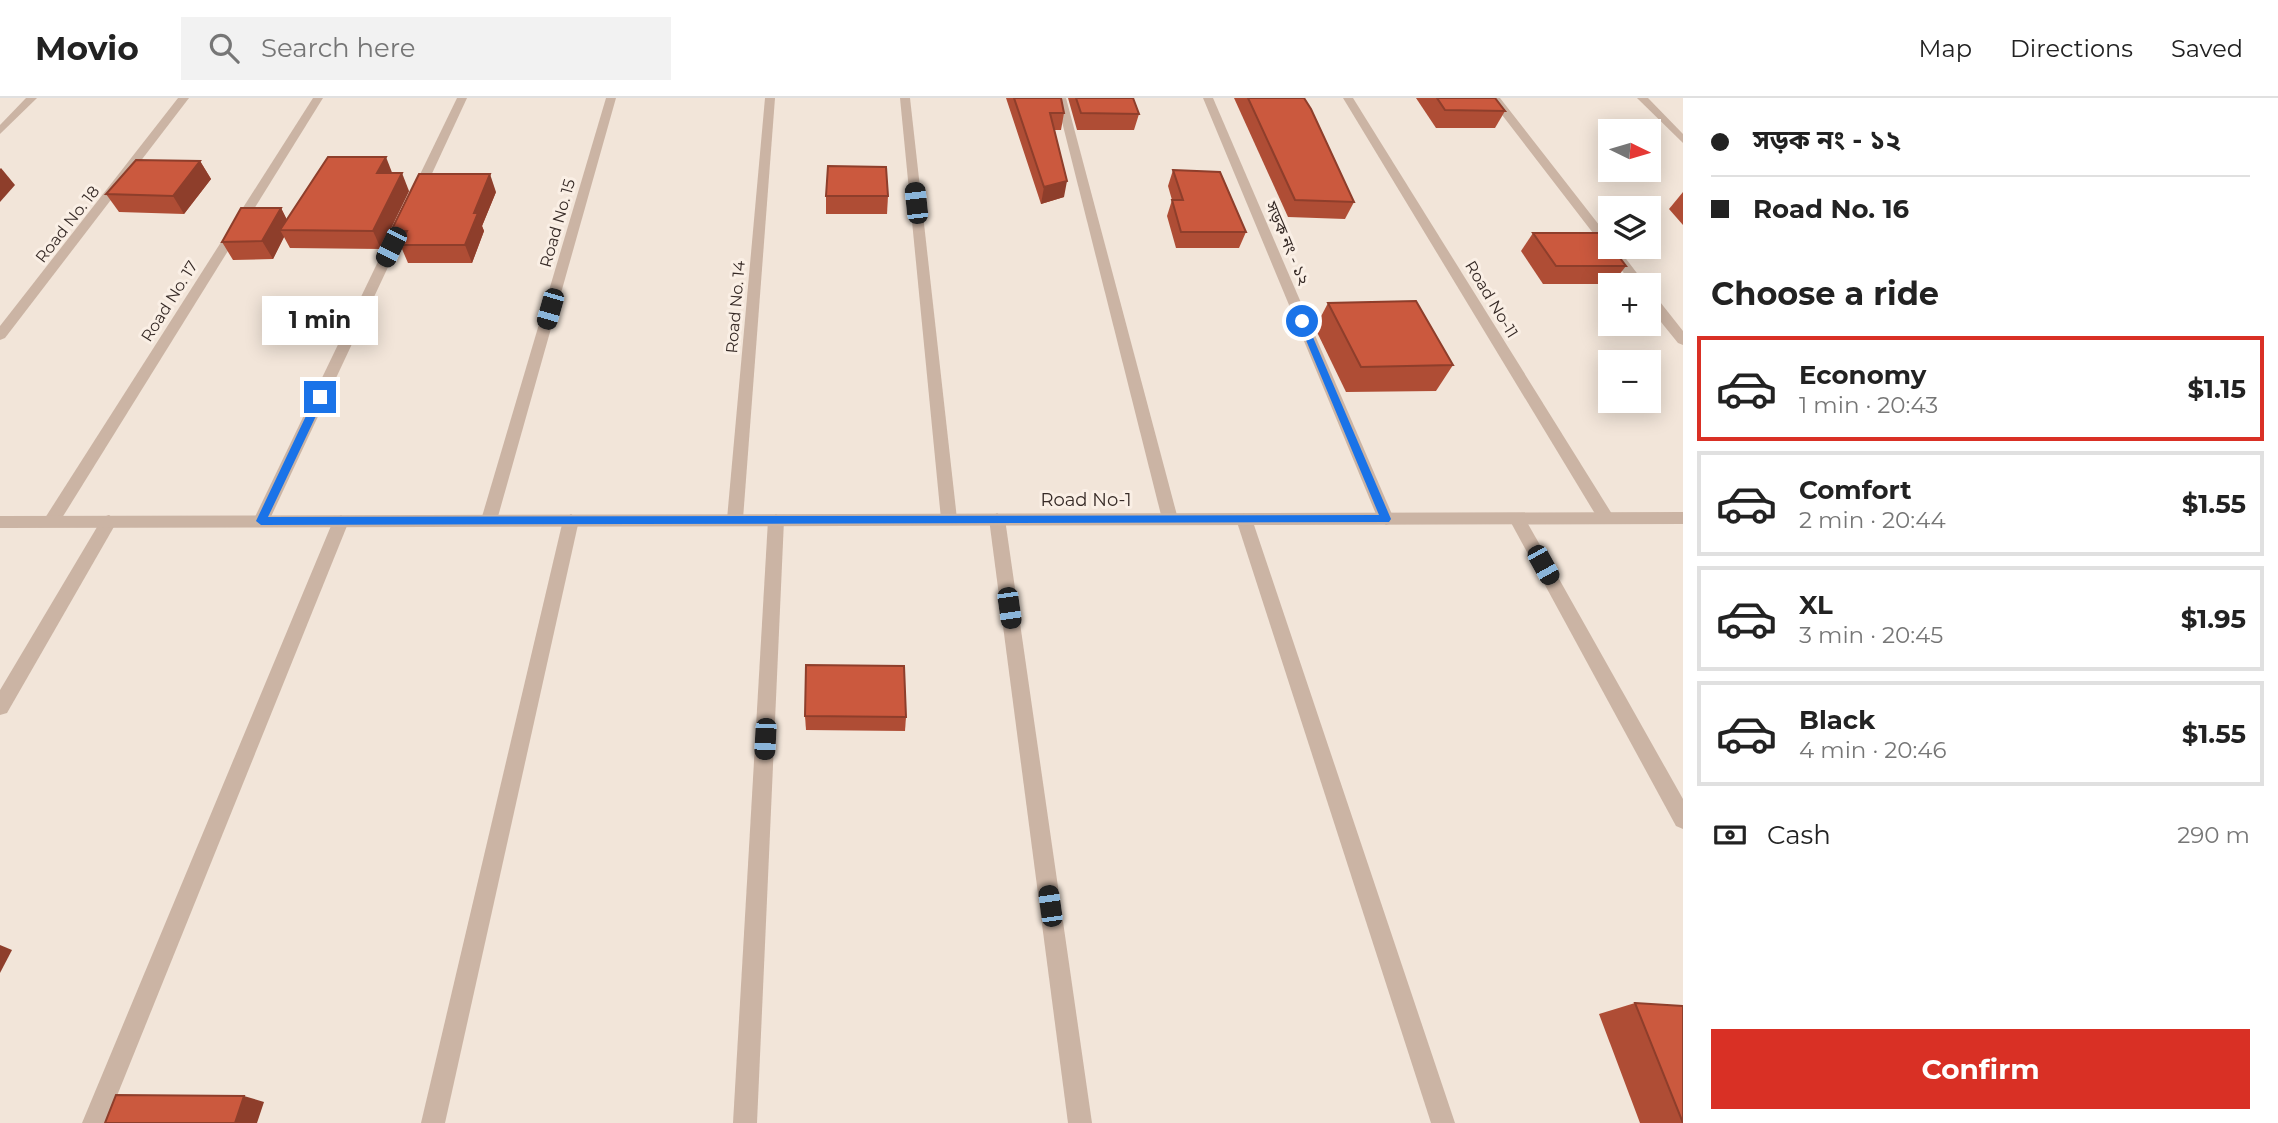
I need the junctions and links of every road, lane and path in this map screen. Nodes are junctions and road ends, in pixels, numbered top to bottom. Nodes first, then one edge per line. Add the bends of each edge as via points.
1 (32, 98) edge
2 (184, 98) edge
3 (318, 98) edge
4 (461, 98) edge
5 (611, 98) edge
6 (770, 98) edge
7 (905, 98) edge
8 (1061, 98) edge
9 (1208, 98) edge
10 (1348, 98) edge
11 (1494, 98) edge
12 (1642, 98) edge
13 (0, 131) edge
14 (1683, 140) edge
15 (1598, 232) edge
16 (1619, 259) edge
17 (1631, 273) edge
18 (1661, 312) edge
19 (0, 335) edge
20 (1683, 340) edge
21 (1683, 518) edge
22 (735, 519) junction
23 (949, 519) junction
24 (997, 519) junction
25 (1170, 519) junction
26 (1244, 519) junction
27 (1386, 519) junction
28 (1517, 519) junction
29 (1606, 519) junction
30 (489, 520) junction
31 (571, 520) junction
32 (776, 520) junction
33 (108, 521) junction
34 (261, 521) junction
35 (341, 521) junction
36 (0, 522) edge
37 (51, 522) junction
38 (0, 707) edge
39 (1683, 819) edge
40 (94, 1123) edge
41 (433, 1123) edge
42 (746, 1123) edge
43 (1080, 1123) edge
44 (1443, 1123) edge

1 - 13 street
2 - 19 street, Road No. 18
3 - 37 street, Road No. 17
4 - 34 street
5 - 30 street, Road No. 15
6 - 22 street, Road No. 14
7 - 23 street
8 - 25 street
9 - 27 street, সড়ক নং - ১২
10 - 29 street, Road No-11
11 - 15 street
12 - 14 street
16 - 17 street
18 - 20 street
21 - 29 street, Road No-1
22 - 31 street, Road No-1
22 - 32 street, Road No-1
23 - 24 street, Road No-1
23 - 32 street, Road No-1
24 - 25 street, Road No-1
24 - 43 street
25 - 26 street, Road No-1
26 - 27 street, Road No-1
26 - 44 street
27 - 28 street, Road No-1
28 - 29 street, Road No-1
28 - 39 street
30 - 31 street, Road No-1
30 - 35 street, Road No-1
31 - 41 street
32 - 42 street
33 - 34 street, Road No-1
33 - 37 street, Road No-1
33 - 38 street
34 - 35 street, Road No-1
35 - 40 street
36 - 37 street, Road No-1

